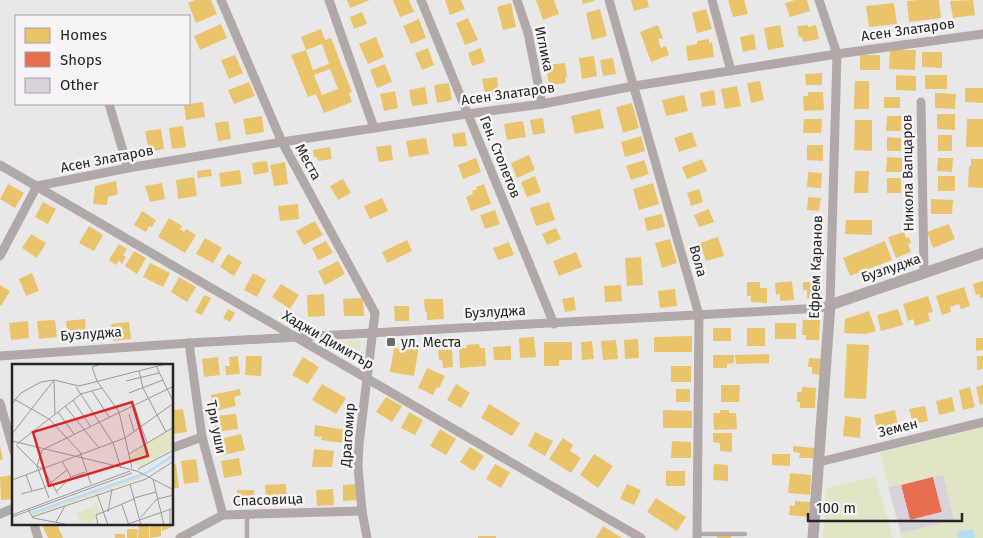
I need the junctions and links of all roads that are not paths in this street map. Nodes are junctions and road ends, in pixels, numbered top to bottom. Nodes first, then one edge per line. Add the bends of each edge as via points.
1 (221, 0) edge
2 (329, 0) edge
3 (421, 0) edge
4 (518, 0) edge
5 (609, 0) edge
6 (712, 0) edge
7 (819, 0) edge
8 (983, 34) edge
9 (837, 54) junction
10 (731, 71) junction
11 (634, 86) junction
12 (921, 102) dead end
13 (542, 104) junction
14 (109, 105) edge
15 (467, 114) junction
16 (374, 128) junction
17 (282, 142) junction
18 (0, 165) edge
19 (128, 168) junction
20 (37, 186) junction
21 (983, 252) edge
22 (0, 256) edge
23 (924, 272) junction
24 (830, 305) junction
25 (699, 315) junction
26 (554, 324) junction
27 (372, 333) junction
28 (296, 337) junction
29 (189, 343) junction
30 (0, 356) edge
31 (367, 379) junction
32 (0, 403) edge
33 (983, 422) edge
34 (202, 436) junction
35 (12, 445) edge
36 (174, 447) edge
37 (819, 462) junction
38 (12, 509) edge
39 (362, 510) junction
40 (0, 514) edge
41 (223, 514) junction
42 (247, 514) junction
43 (745, 534) dead end
44 (697, 536) edge
45 (180, 538) edge
46 (247, 538) edge
47 (367, 538) edge
48 (641, 538) edge
49 (813, 538) edge

1 - 17 street, Места
2 - 16 street
3 - 15 street, Ген. Столетов
4 - 13 street, Иглика
5 - 11 street, Вола
6 - 10 street
7 - 9 street, Ефрем Каранов
8 - 9 street, Асен Златаров
9 - 10 street, Асен Златаров
9 - 24 street, Ефрем Каранов
10 - 11 street, Асен Златаров
11 - 13 street, Асен Златаров
11 - 25 street, Вола
12 - 23 street, Никола Вапцаров
13 - 15 street, Асен Златаров
14 - 19 street
15 - 16 street, Асен Златаров
15 - 26 street, Ген. Столетов
16 - 17 street, Асен Златаров
17 - 19 street, Асен Златаров
17 - 27 street, Места via 375,313
18 - 20 street, Хаджи Димитър
19 - 20 street, Асен Златаров
20 - 22 street
20 - 28 street, Хаджи Димитър
21 - 23 street, Бузлуджа
23 - 24 street, Бузлуджа
24 - 25 street, Бузлуджа
24 - 37 street, Ефрем Каранов
25 - 26 street, Бузлуджа
25 - 44 street, Вола
26 - 27 street, Бузлуджа
27 - 28 street, Бузлуджа
27 - 31 street, Драгомир
28 - 29 street, Бузлуджа
28 - 31 street, Хаджи Димитър
29 - 30 street, Бузлуджа
29 - 34 street, Три уши
31 - 39 street, Драгомир via 358,467
31 - 48 street, Хаджи Димитър
32 - 35 street
33 - 37 street, Земен
34 - 36 street
34 - 41 street, Три уши
37 - 49 street, Ефрем Каранов
38 - 40 street
39 - 42 street, Спасовица
39 - 47 street, Драгомир
41 - 42 street, Спасовица
41 - 45 street, Спасовица
42 - 46 lane
43 - 44 lane

